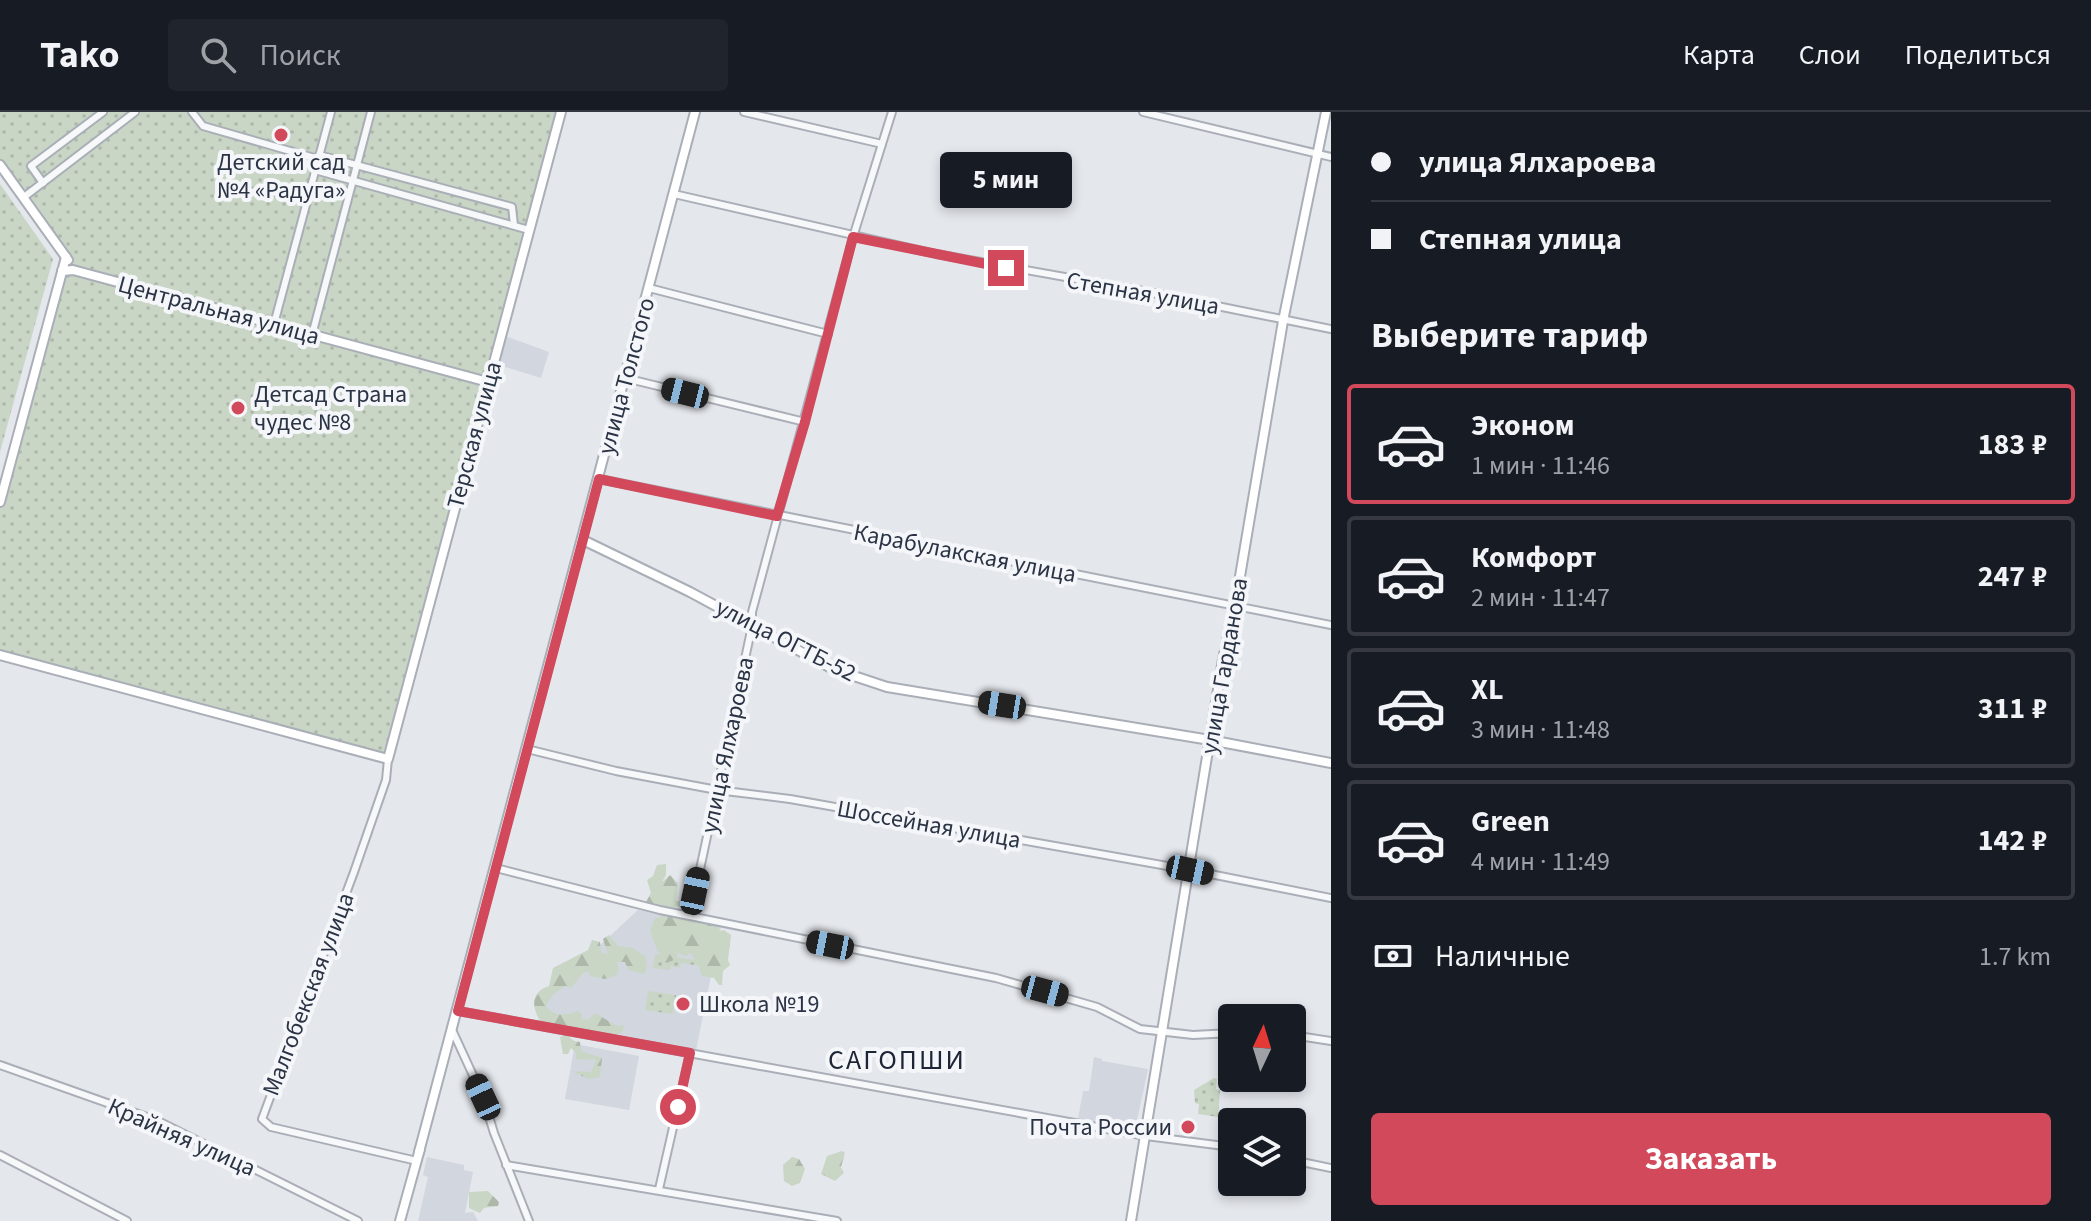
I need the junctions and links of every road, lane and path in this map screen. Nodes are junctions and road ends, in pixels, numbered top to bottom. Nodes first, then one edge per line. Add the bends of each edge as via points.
1 (103, 112) edge
2 (135, 112) edge
3 (192, 112) edge
4 (331, 112) edge
5 (371, 112) edge
6 (561, 112) edge
7 (695, 112) edge
8 (744, 112) edge
9 (892, 112) edge
10 (1143, 112) edge
11 (1326, 112) edge
12 (882, 144) junction
13 (1316, 154) junction
14 (319, 157) junction
15 (1331, 157) edge
16 (0, 165) edge
17 (357, 165) junction
18 (315, 170) junction
19 (353, 180) junction
20 (43, 183) junction
21 (674, 194) junction
22 (24, 197) junction
23 (514, 225) junction
24 (529, 230) junction
25 (853, 237) junction
26 (66, 257) junction
27 (62, 271) junction
28 (75, 271) junction
29 (649, 288) junction
30 (1283, 321) junction
31 (274, 324) junction
32 (1331, 329) edge
33 (828, 334) junction
34 (312, 335) junction
35 (625, 378) junction
36 (488, 382) junction
37 (805, 422) junction
38 (599, 479) junction
39 (0, 502) edge
40 (777, 516) junction
41 (583, 540) junction
42 (1235, 606) junction
43 (1331, 625) edge
44 (752, 626) junction
45 (0, 655) edge
46 (1210, 740) junction
47 (527, 749) junction
48 (388, 759) junction
49 (1331, 763) edge
50 (717, 790) junction
51 (496, 868) junction
52 (1190, 870) junction
53 (1331, 898) edge
54 (690, 916) junction
55 (458, 1011) junction
56 (453, 1032) junction
57 (1163, 1032) junction
58 (1218, 1034) edge
59 (1306, 1037) edge
60 (1331, 1041) edge
61 (690, 1053) junction
62 (0, 1065) edge
63 (1146, 1136) junction
64 (1218, 1145) edge
65 (0, 1155) edge
66 (418, 1156) junction
67 (1306, 1163) edge
68 (506, 1165) junction
69 (1331, 1168) edge
70 (659, 1189) junction
71 (127, 1221) edge
72 (358, 1221) edge
73 (400, 1221) edge
74 (529, 1221) edge
75 (837, 1221) edge
76 (1131, 1221) edge

1 - 20 street via 31,166
2 - 20 street
3 - 14 street via 203,126
4 - 14 street
5 - 17 street
6 - 24 street, Терская улица
7 - 21 street, улица Толстого
8 - 12 street
9 - 12 street, улица Ялхароева
10 - 13 street
11 - 13 street, улица Гарданова
12 - 25 street, улица Ялхароева
13 - 15 street
13 - 30 street, улица Гарданова
14 - 17 street
14 - 18 street
16 - 22 street
17 - 19 street
17 - 23 street via 512,207
18 - 19 street
18 - 31 street
19 - 23 street
19 - 34 street
20 - 22 street
21 - 25 street, Степная улица
21 - 29 street, улица Толстого
22 - 26 street
23 - 24 street
24 - 36 street, Терская улица
25 - 30 street, Степная улица
25 - 33 street, улица Ялхароева
26 - 27 street
26 - 28 street
27 - 28 street, Центральная улица
27 - 39 street
28 - 31 street, Центральная улица
29 - 33 street
29 - 35 street, улица Толстого
30 - 32 street, Степная улица
30 - 42 street, улица Гарданова
31 - 34 street, Центральная улица
33 - 37 street, улица Ялхароева
34 - 36 street, Центральная улица
35 - 37 street
35 - 38 street, улица Толстого
36 - 48 street, Терская улица
37 - 40 street, улица Ялхароева
38 - 40 street, Карабулакская улица
38 - 41 street, улица Толстого
40 - 42 street, Карабулакская улица
40 - 44 street, улица Ялхароева
41 - 44 street, улица ОГТБ-52
41 - 47 street, улица Толстого
42 - 43 street, Карабулакская улица
42 - 46 street, улица Гарданова
44 - 46 street, улица ОГТБ-52 via 833,669 887,687
44 - 50 street, улица Ялхароева
45 - 48 street
46 - 49 street, улица ОГТБ-52
46 - 52 street, улица Гарданова
47 - 50 street, Шоссейная улица
47 - 51 street, улица Толстого
48 - 66 street, Малгобекская улица via 386,780 354,872 262,1119 271,1127
50 - 52 street, Шоссейная улица
50 - 54 street, улица Ялхароева
51 - 54 street
51 - 55 street, улица Толстого
52 - 53 street, Шоссейная улица
52 - 57 street, улица Гарданова
54 - 57 street via 996,978 1097,1007 1140,1029
55 - 56 street
55 - 61 street
55 - 66 street
56 - 66 street
56 - 68 street
57 - 58 street
57 - 63 street, улица Гарданова
59 - 60 street
61 - 63 street
61 - 70 street
62 - 72 street, Крайняя улица via 158,1121
63 - 64 street
63 - 76 street, улица Гарданова
65 - 71 street
66 - 73 street
67 - 69 street
68 - 70 street
68 - 74 street
70 - 75 street

